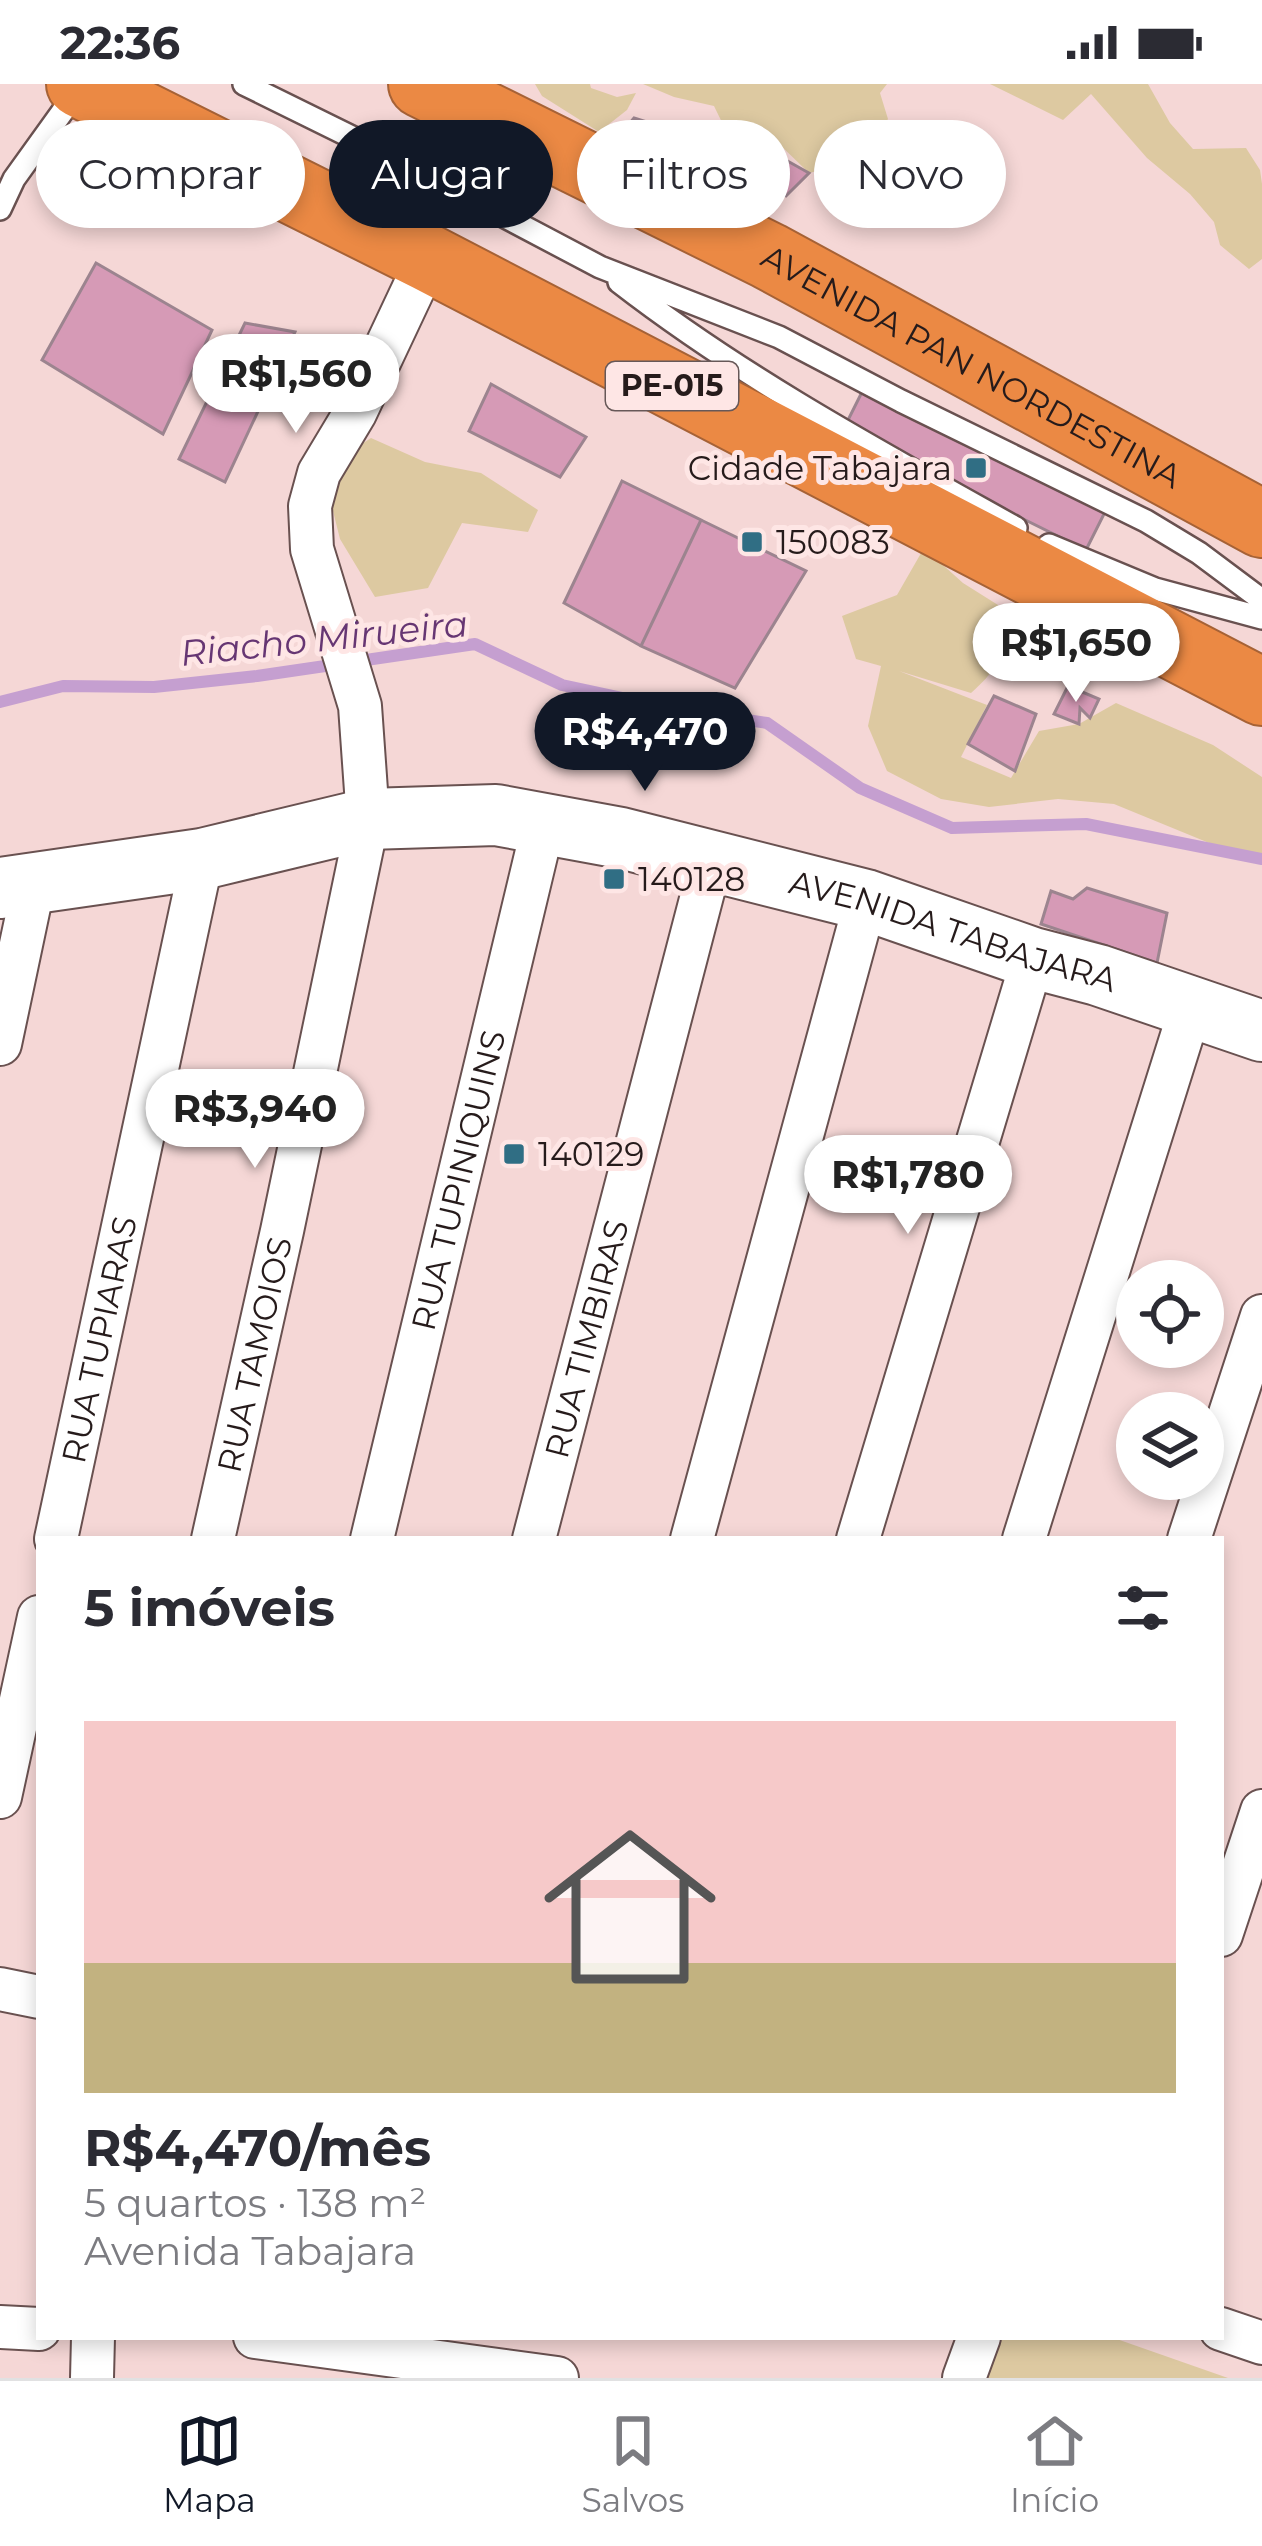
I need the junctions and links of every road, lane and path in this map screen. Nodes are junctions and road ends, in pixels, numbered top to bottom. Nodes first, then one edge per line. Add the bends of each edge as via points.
1 (81, 84) edge
2 (244, 84) edge
3 (422, 84) edge
4 (0, 209) edge
5 (428, 258) junction
6 (600, 267) junction
7 (1262, 524) edge
8 (1262, 600) edge
9 (1262, 618) edge
10 (1262, 692) edge
11 (368, 819) junction
12 (544, 822) junction
13 (202, 860) junction
14 (711, 861) junction
15 (17, 886) edge
16 (866, 900) junction
17 (1033, 958) junction
18 (1191, 1007) junction
19 (1262, 1031) edge
20 (0, 1044) edge
21 (1262, 1316) edge
22 (57, 1536) edge
23 (214, 1536) edge
24 (373, 1536) edge
25 (535, 1536) edge
26 (693, 1536) edge
27 (859, 1536) edge
28 (1025, 1536) edge
29 (1190, 1536) edge
30 (36, 1631) edge
31 (0, 1797) edge
32 (1262, 1810) edge
33 (1224, 1926) edge
34 (0, 1989) edge
35 (36, 1996) edge
36 (0, 2327) edge
37 (36, 2329) edge
38 (93, 2340) edge
39 (262, 2340) edge
40 (978, 2340) edge
41 (311, 2361) edge
42 (507, 2374) edge
43 (92, 2378) edge
44 (557, 2378) edge
45 (964, 2378) edge

1 - 4 lane
1 - 5 highway, PE-015
2 - 6 lane
3 - 7 highway, AVENIDA PAN NORDESTINA via 769,256
5 - 10 highway, PE-015
5 - 11 street, RUA TAMOIOS via 319,473 310,506 312,549 360,706
6 - 8 lane via 779,337 1146,521
6 - 9 lane via 826,422 1042,542 1155,590
11 - 12 street, AVENIDA TABAJARA via 496,815
11 - 13 street, AVENIDA TABAJARA
11 - 23 street, RUA TAMOIOS
12 - 14 street, AVENIDA TABAJARA
12 - 24 street, RUA TUPINIQUINS
13 - 15 street, AVENIDA TABAJARA
13 - 22 street, RUA TUPIARAS
14 - 16 street, AVENIDA TABAJARA
14 - 25 street, RUA TIMBIRAS
15 - 20 street
16 - 17 street, AVENIDA TABAJARA
16 - 26 street
17 - 18 street, AVENIDA TABAJARA
17 - 27 street
18 - 19 street, AVENIDA TABAJARA
18 - 28 street
21 - 29 street
30 - 31 street
32 - 33 street
34 - 35 street
36 - 37 street
38 - 43 street
39 - 41 street
40 - 45 street
41 - 42 street
42 - 44 street

